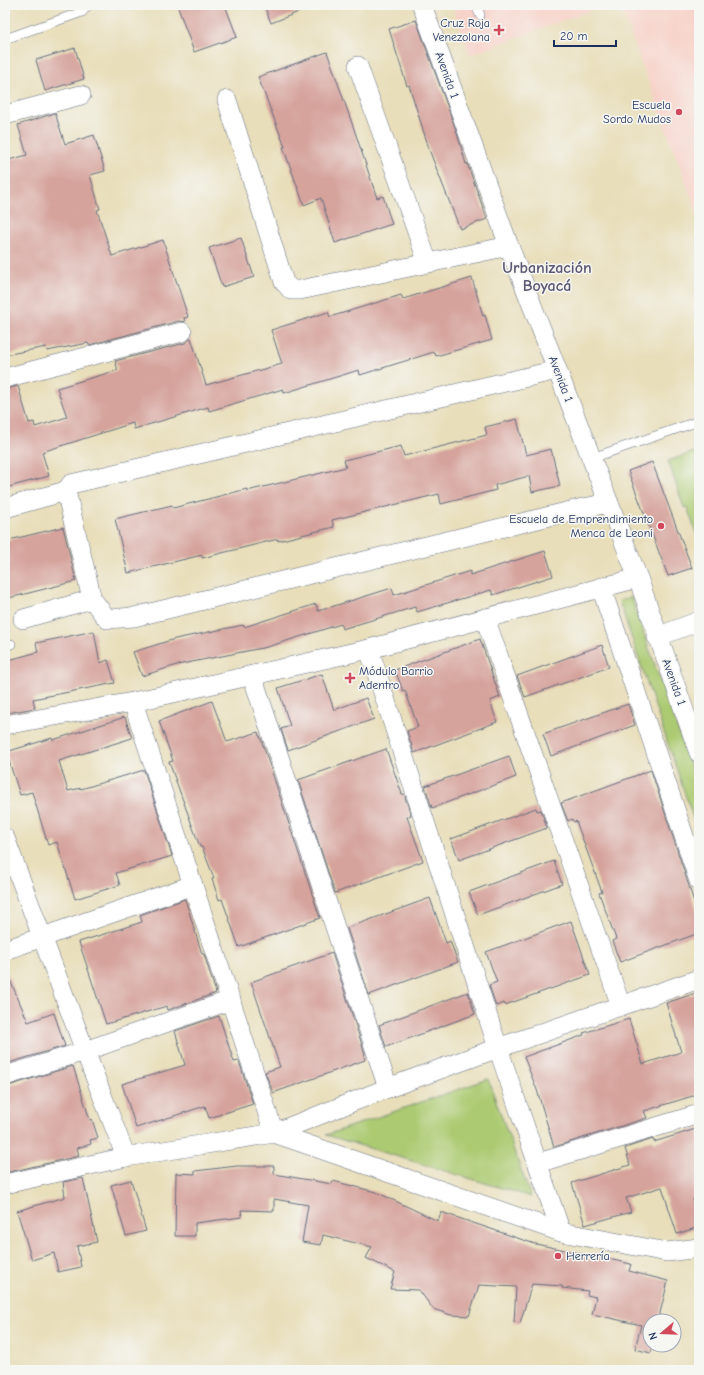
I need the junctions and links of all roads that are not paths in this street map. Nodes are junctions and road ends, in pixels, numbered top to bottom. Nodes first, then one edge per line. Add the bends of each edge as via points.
1 (88, 5) edge
2 (422, 5) edge
3 (476, 5) edge
4 (480, 15) dead end
5 (5, 39) edge
6 (358, 66) dead end
7 (81, 95) dead end
8 (227, 100) dead end
9 (5, 116) edge
10 (510, 246) junction
11 (428, 263) junction
12 (182, 332) dead end
13 (557, 370) junction
14 (5, 378) edge
15 (699, 421) edge
16 (592, 458) junction
17 (66, 491) junction
18 (609, 503) junction
19 (5, 508) edge
20 (638, 578) junction
21 (601, 587) junction
22 (92, 599) junction
23 (485, 618) junction
24 (23, 619) dead end
25 (699, 621) edge
26 (657, 637) junction
27 (368, 649) junction
28 (252, 675) junction
29 (133, 702) junction
30 (5, 725) edge
31 (699, 753) edge
32 (5, 838) edge
33 (699, 881) edge
34 (193, 885) junction
35 (43, 937) junction
36 (5, 950) edge
37 (699, 979) edge
38 (231, 1000) junction
39 (621, 1006) junction
40 (498, 1048) junction
41 (84, 1051) junction
42 (5, 1076) edge
43 (388, 1088) junction
44 (699, 1114) edge
45 (274, 1133) junction
46 (126, 1157) junction
47 (538, 1163) junction
48 (5, 1184) edge
49 (561, 1232) junction
50 (699, 1248) edge

1 - 5 lane via 82,12
2 - 10 street, Avenida 1
3 - 4 lane
6 - 11 street
7 - 9 street
8 - 11 street via 284,282 291,290
10 - 11 street
10 - 13 street, Avenida 1
12 - 14 street
13 - 16 street, Avenida 1
13 - 17 street via 71,484
15 - 16 lane
16 - 18 street, Avenida 1
17 - 19 street
17 - 22 street
18 - 20 street, Avenida 1
18 - 22 street via 134,617 107,619
20 - 21 street
20 - 26 street, Avenida 1
21 - 23 street
21 - 33 street
22 - 24 street
23 - 27 street
23 - 39 street
25 - 26 street
26 - 31 street, Avenida 1
27 - 28 street
27 - 40 street
28 - 29 street
28 - 43 street
29 - 30 street
29 - 34 street
32 - 35 street
34 - 35 street
34 - 38 street
35 - 36 street
35 - 41 street
37 - 39 street
38 - 41 street
38 - 45 street
39 - 40 street
40 - 43 street
40 - 47 street
41 - 42 street
41 - 46 street
43 - 45 street
44 - 47 street
45 - 46 street
45 - 49 street
46 - 48 street
47 - 49 street
49 - 50 street via 667,1252

